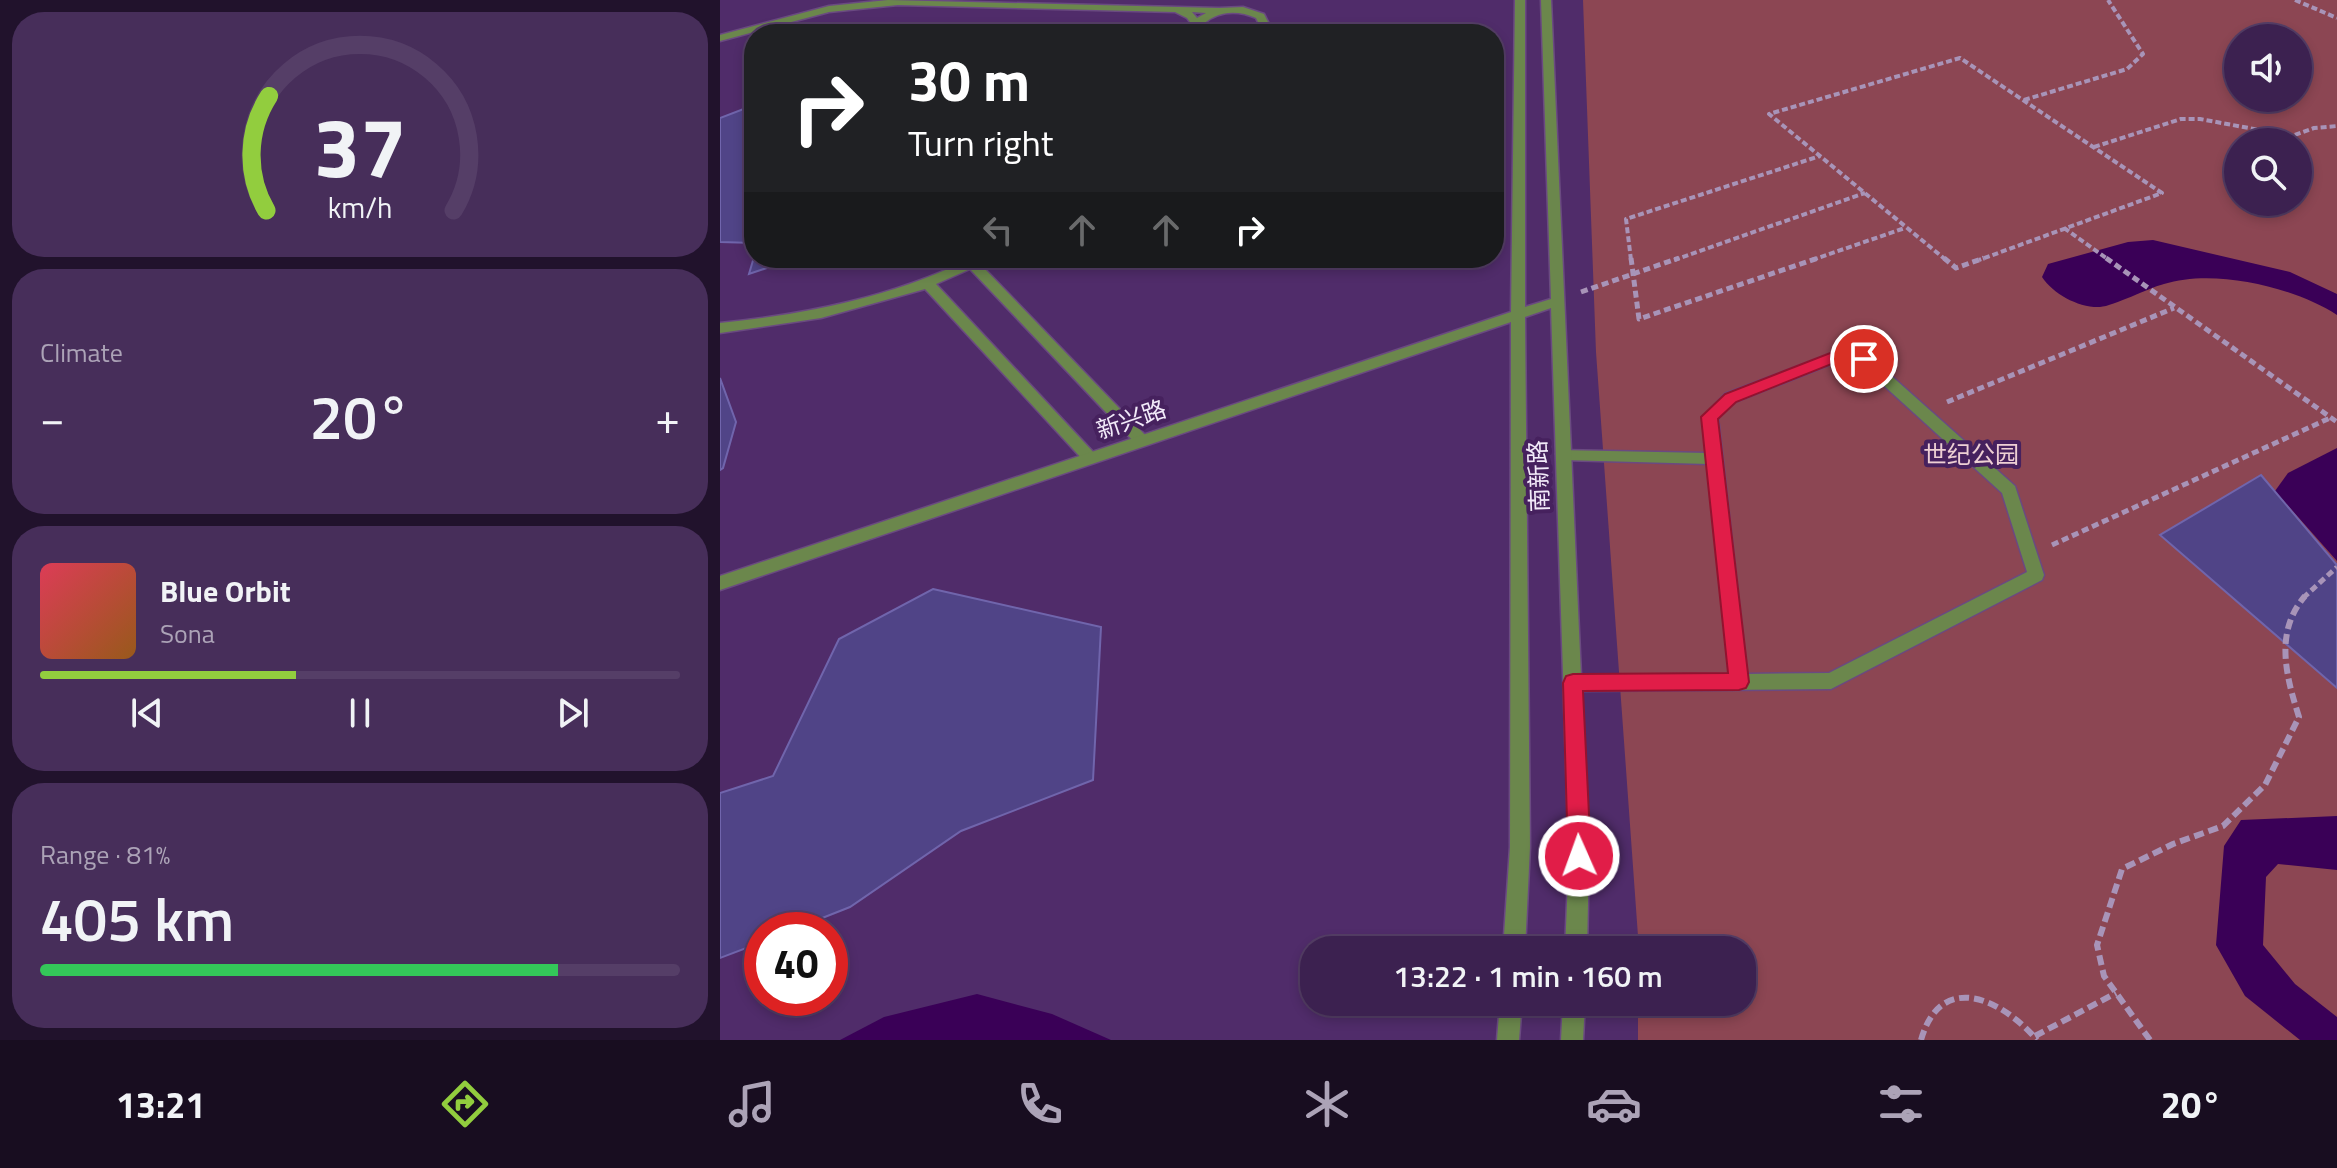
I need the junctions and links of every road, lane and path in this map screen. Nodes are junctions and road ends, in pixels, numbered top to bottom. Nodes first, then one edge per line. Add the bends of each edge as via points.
1 (1520, 0) edge
2 (1546, 0) edge
3 (2108, 0) edge
4 (2295, 0) edge
5 (1177, 9) junction
6 (1237, 10) junction
7 (2337, 18) edge
8 (773, 24) edge
9 (1193, 24) edge
10 (1200, 24) edge
11 (1264, 24) edge
12 (744, 32) edge
13 (720, 38) edge
14 (2024, 100) junction
15 (2337, 126) edge
16 (2093, 147) junction
17 (1820, 156) junction
18 (1865, 193) junction
19 (1906, 227) junction
20 (2064, 228) junction
21 (962, 268) edge
22 (983, 268) edge
23 (1633, 274) junction
24 (928, 284) junction
25 (1558, 301) junction
26 (2175, 307) junction
27 (1518, 313) junction
28 (720, 328) edge
29 (1923, 412) junction
30 (2331, 418) junction
31 (2337, 422) edge
32 (1141, 440) junction
33 (1564, 454) junction
34 (1090, 458) junction
35 (1715, 459) junction
36 (2029, 556) junction
37 (2336, 568) edge
38 (720, 583) edge
39 (1739, 682) junction
40 (1573, 683) junction
41 (1515, 936) edge
42 (1576, 936) edge
43 (2116, 993) junction
44 (1510, 1016) edge
45 (1573, 1016) edge
46 (2036, 1038) edge
47 (1508, 1040) edge
48 (1572, 1040) edge
49 (1921, 1040) edge
50 (2150, 1040) edge

1 - 27 street, 南新路
2 - 25 street, 南新路
3 - 14 path via 2143,54 2138,61 2127,69
4 - 7 path
5 - 6 street
5 - 8 street via 898,2 829,9
5 - 9 street via 1191,16
6 - 10 street via 1208,15
6 - 11 street via 1260,16
12 - 13 street
14 - 16 path
14 - 17 path via 1960,58 1769,114
15 - 16 path via 2292,136 2181,119
16 - 20 path via 2162,193
17 - 18 path
17 - 23 path via 1626,219
18 - 19 path
18 - 23 path
19 - 20 path via 1956,268
19 - 23 path via 1639,319
20 - 26 path
21 - 24 street
22 - 32 street
23 - 25 path
24 - 28 street via 798,318
24 - 34 street
25 - 27 street, 新兴路
25 - 33 street, 南新路
26 - 29 path
26 - 30 path
27 - 32 street, 新兴路
27 - 41 street, 南新路 via 1520,847
29 - 35 street via 1864,359 1843,354 1730,398 1710,417
29 - 36 street via 2009,490
30 - 31 path
30 - 36 path
32 - 34 street, 新兴路
33 - 35 street
33 - 40 street, 南新路
34 - 38 street, 新兴路
35 - 39 street
36 - 39 street via 2036,575 1831,681
37 - 43 path via 2292,609 2282,651 2299,717 2265,785 2223,826 2122,869 2097,945 2104,976
39 - 40 street
40 - 42 street, 南新路
43 - 46 path
43 - 50 path
44 - 47 street
45 - 48 street
46 - 49 path via 2010,1010 1968,997 1948,1001 1932,1013

